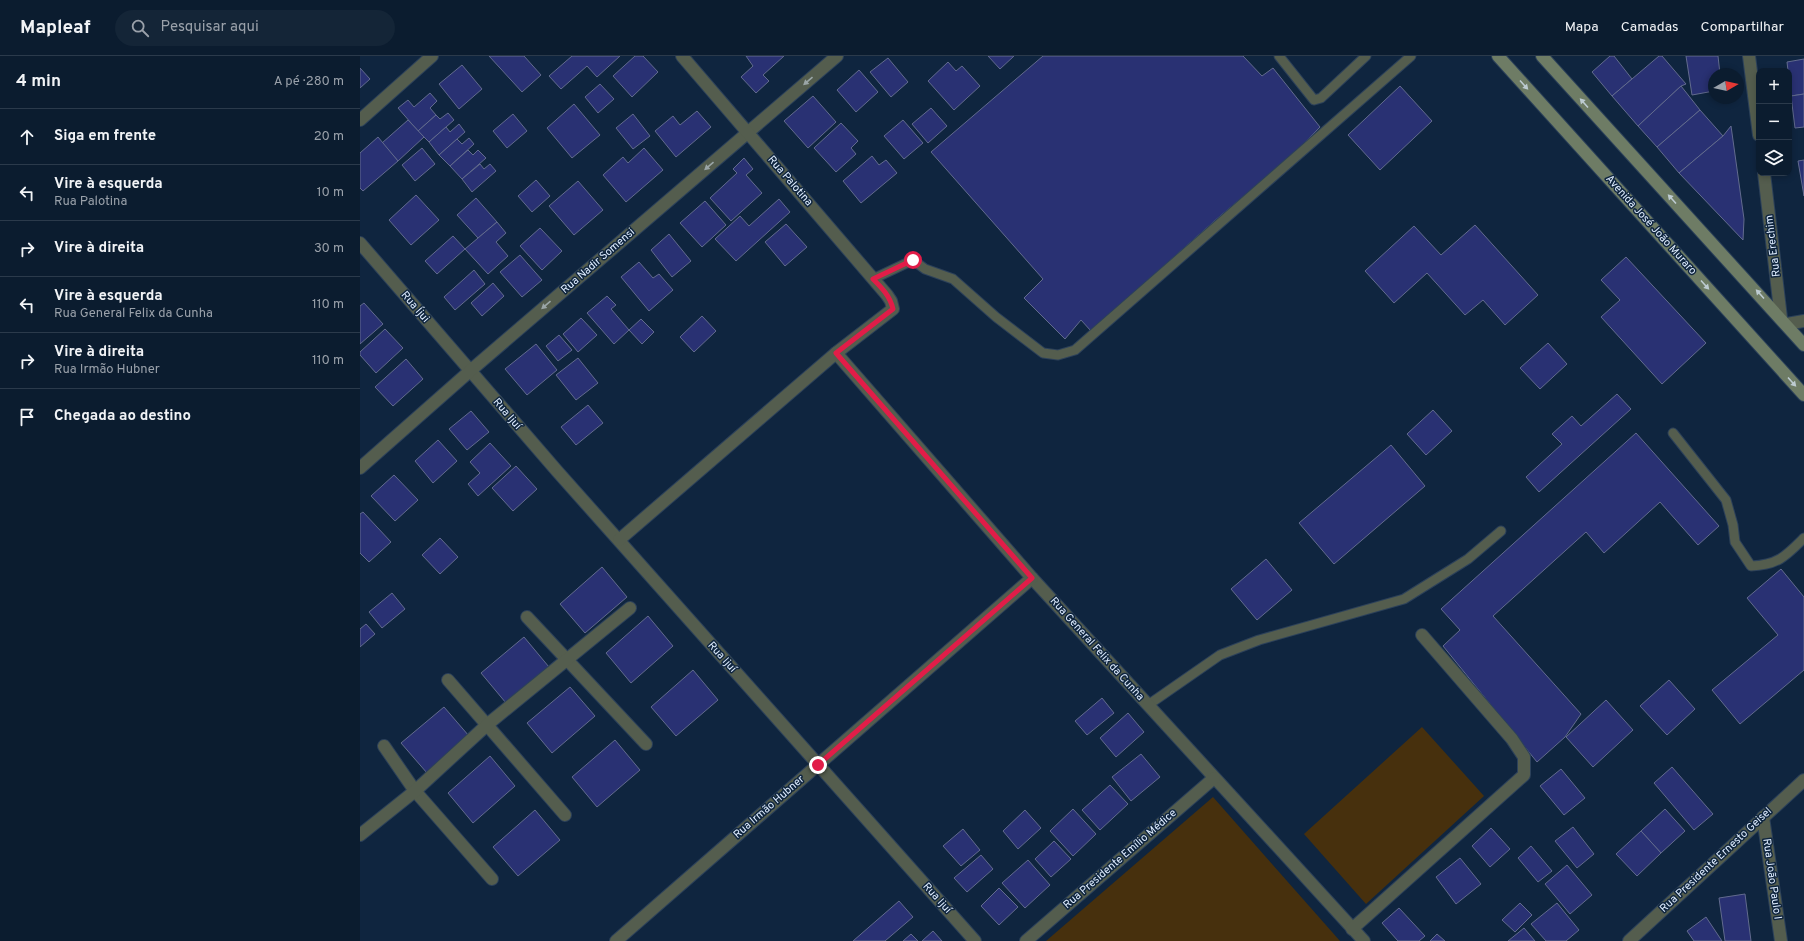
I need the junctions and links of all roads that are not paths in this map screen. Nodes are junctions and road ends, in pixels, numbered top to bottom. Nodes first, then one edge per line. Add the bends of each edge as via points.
1 (432, 56) edge
2 (682, 56) edge
3 (837, 56) edge
4 (1279, 56) edge
5 (1366, 56) edge
6 (1411, 56) edge
7 (1498, 56) edge
8 (1542, 56) edge
9 (1749, 56) edge
10 (1756, 111) edge
11 (360, 120) edge
12 (748, 133) junction
13 (1764, 176) edge
14 (360, 243) edge
15 (873, 279) junction
16 (1784, 321) junction
17 (1804, 321) edge
18 (1804, 345) edge
19 (836, 353) junction
20 (470, 371) junction
21 (1804, 395) edge
22 (1673, 433) dead end
23 (360, 468) edge
24 (1501, 531) dead end
25 (1804, 538) edge
26 (619, 540) junction
27 (1032, 578) junction
28 (630, 608) dead end
29 (527, 617) dead end
30 (1422, 635) dead end
31 (568, 660) junction
32 (448, 680) dead end
33 (1148, 705) junction
34 (488, 724) junction
35 (646, 744) dead end
36 (384, 746) dead end
37 (818, 765) junction
38 (1214, 778) junction
39 (1804, 780) edge
40 (415, 791) junction
41 (565, 815) dead end
42 (1763, 817) junction
43 (360, 835) edge
44 (492, 879) dead end
45 (1352, 929) junction
46 (616, 941) edge
47 (975, 941) edge
48 (1026, 941) edge
49 (1364, 941) edge
50 (1629, 941) edge
51 (1782, 941) edge

1 - 11 street
2 - 12 street, Rua Palotina
3 -> 12 street, Rua Nadir Somensi
4 - 5 lane via 1314,100 1321,98
6 - 15 lane via 1075,350 1058,355 1043,353 996,317 953,279 925,269 913,260
7 -> 21 main road, Avenida José João Muraro
16 -> 8 main road
9 - 10 street
12 - 15 street, Rua Palotina
12 -> 20 street, Rua Nadir Somensi
13 - 16 street, Rua Erechim
14 - 20 street, Rua Íjui
15 - 19 street, Rua Palotina via 887,295 893,309
16 - 17 street
16 - 18 main road
19 - 26 street
19 - 27 street, Rua General Felix da Cunha
20 - 23 street, Rua Nadir Somensi
20 - 26 street, Rua Ijuí
22 - 25 lane via 1726,500 1735,542 1751,566 1767,565 1788,554
24 - 33 lane via 1468,559 1404,599 1260,640 1220,655
26 - 37 street, Rua Ijuí
27 - 33 street, Rua General Felix da Cunha
27 - 37 street, Rua Irmão Hubner
28 - 31 street
29 - 31 street
30 - 45 street via 1512,739 1524,757 1524,775
31 - 34 street
31 - 35 street
32 - 34 street
33 - 38 street, Rua General Felix da Cunha
34 - 40 street
34 - 41 street
36 - 40 street
37 - 46 street, Rua Irmão Hubner
37 - 47 street, Rua Ijuí
38 - 45 street, Rua General Felix da Cunha
38 - 48 street, Rua Presidente Emílio Médice
39 - 42 street, Rua Presidente Ernesto Geisel
40 - 43 street
40 - 44 street
42 - 50 street, Rua Presidente Ernesto Geisel
42 - 51 street, Rua João Paulo I
45 - 49 street, Rua General Felix da Cunha

